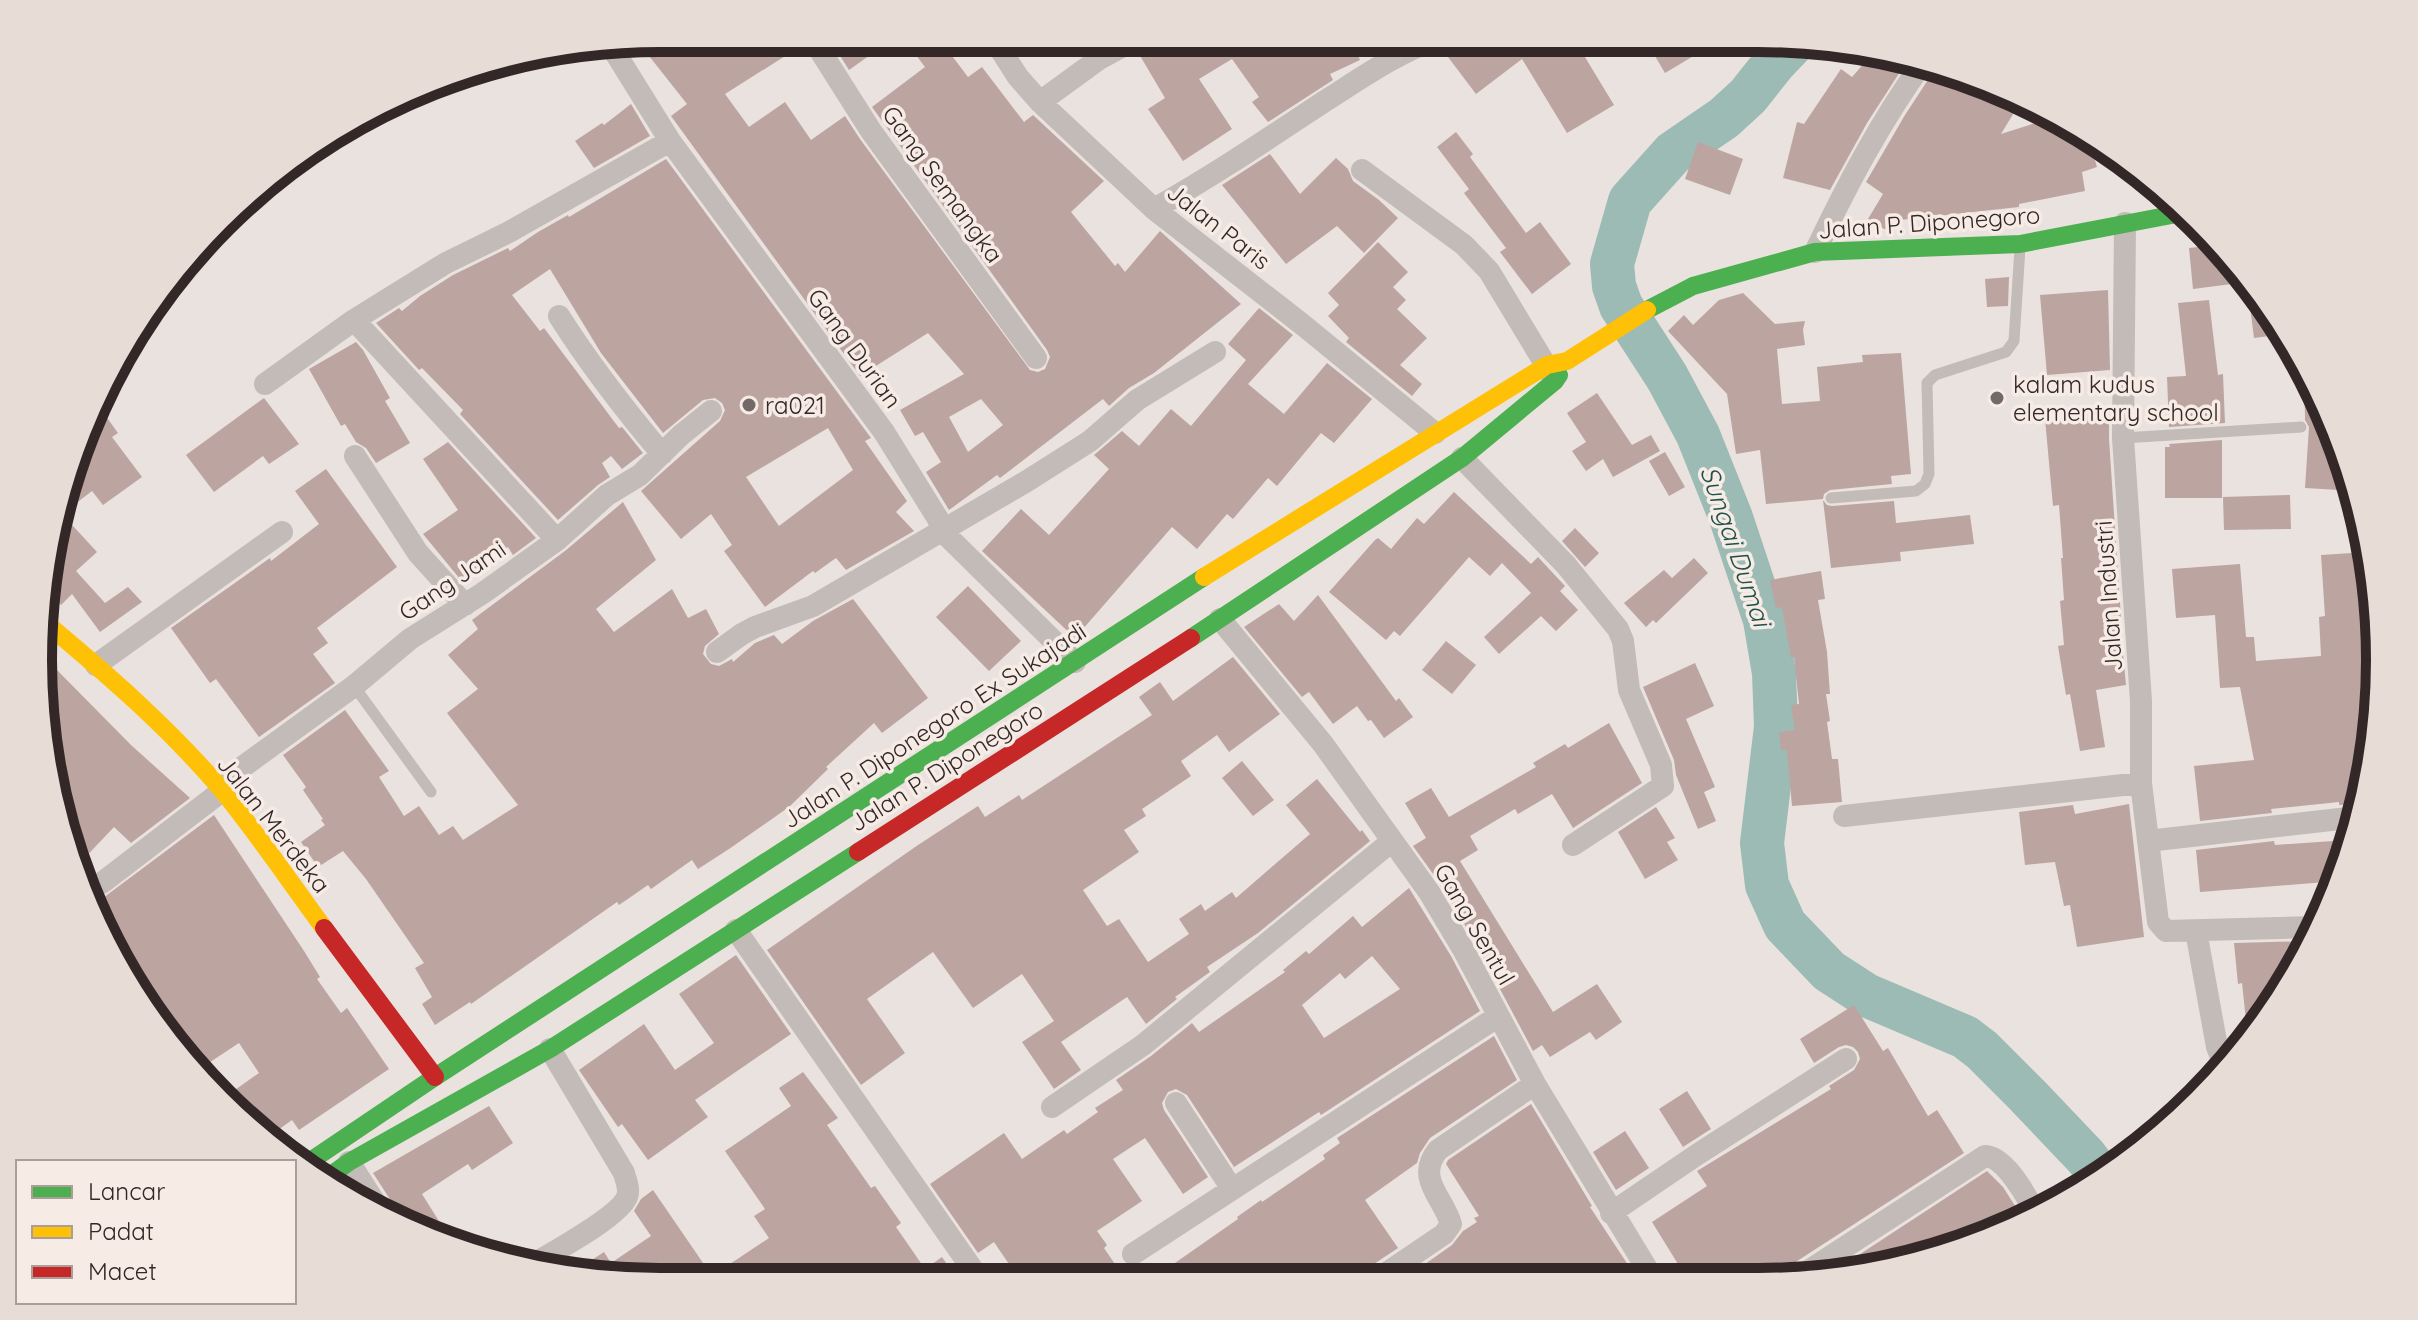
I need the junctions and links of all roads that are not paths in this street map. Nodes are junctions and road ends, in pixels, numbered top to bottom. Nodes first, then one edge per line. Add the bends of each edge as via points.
1 (821, 52) edge
2 (1002, 52) edge
3 (1094, 52) edge
4 (1408, 52) edge
5 (616, 53) edge
6 (1915, 73) edge
7 (1040, 102) junction
8 (670, 141) junction
9 (1362, 170) dead end
10 (1154, 209) junction
11 (2172, 215) edge
12 (2125, 223) junction
13 (2020, 244) junction
14 (1815, 252) junction
15 (559, 316) dead end
16 (354, 320) junction
17 (1596, 344) joint
18 (1215, 352) dead end
19 (1036, 358) dead end
20 (1556, 369) junction
21 (265, 384) dead end
22 (711, 411) dead end
23 (2301, 427) dead end
24 (1435, 433) junction
25 (2123, 438) junction
26 (662, 454) junction
27 (355, 456) dead end
28 (1462, 458) junction
29 (1831, 498) dead end
30 (942, 531) junction
31 (282, 532) dead end
32 (557, 540) junction
33 (465, 605) junction
34 (1220, 619) junction
35 (53, 629) edge
36 (717, 652) dead end
37 (96, 665) junction
38 (1090, 678) junction
39 (354, 686) junction
40 (2141, 783) junction
41 (222, 791) junction
42 (431, 792) dead end
43 (1844, 816) dead end
44 (2345, 818) edge
45 (1392, 841) junction
46 (2148, 841) junction
47 (1573, 845) dead end
48 (96, 887) edge
49 (2304, 927) edge
50 (736, 930) junction
51 (2196, 931) junction
52 (1497, 1017) junction
53 (550, 1049) junction
54 (2220, 1055) edge
55 (1846, 1059) dead end
56 (435, 1077) junction
57 (1535, 1084) junction
58 (1176, 1103) dead end
59 (1052, 1107) dead end
60 (313, 1159) edge
61 (349, 1162) junction
62 (333, 1173) edge
63 (1232, 1189) junction
64 (369, 1194) edge
65 (2030, 1204) edge
66 (1611, 1213) junction
67 (1133, 1254) dead end
68 (545, 1257) edge
69 (1817, 1265) edge
70 (972, 1268) edge
71 (1394, 1268) edge
72 (1646, 1268) edge

1 - 19 street, Gang Semangka via 871,131
2 - 7 street, Jalan Paris
3 - 7 street
4 - 10 street
5 - 8 street, Gang Durian
6 - 14 street via 1874,136
7 - 10 street, Jalan Paris
8 - 16 street via 446,263
8 - 30 street, Gang Durian via 884,432
9 - 20 street via 1464,245 1489,271
10 - 24 street, Jalan Paris
11 - 12 main road, Jalan P. Diponegoro
12 - 13 main road, Jalan P. Diponegoro
12 - 25 street, Jalan Industri
13 - 14 main road, Jalan P. Diponegoro
13 - 29 lane via 2011,348 1935,375 1927,383 1925,484 1916,491
14 - 17 main road, Jalan P. Diponegoro via 1701,283 1659,302
15 - 26 street
16 - 21 street
16 - 32 street
17 - 20 main road, Jalan P. Diponegoro Ex Sukajadi
18 - 30 street via 1137,400 1090,441
20 - 24 main road, Jalan P. Diponegoro Ex Sukajadi
20 - 28 main road, Jalan P. Diponegoro
22 - 26 street, Gang Jami
23 - 25 lane
24 - 38 main road, Jalan P. Diponegoro Ex Sukajadi via 1251,547
25 - 40 street, Jalan Industri via 2141,701
26 - 32 street, Gang Jami
27 - 33 street via 418,553
28 - 34 main road, Jalan P. Diponegoro
28 - 47 street via 1566,565 1618,629 1629,690 1661,765 1663,786
30 - 36 street via 813,606 742,634
30 - 38 street, Gang Durian
31 - 37 street
32 - 33 street, Gang Jami
33 - 39 street, Gang Jami via 410,639
34 - 38 main road, Jalan P. Diponegoro
34 - 45 street, Gang Sentul via 1323,744
35 - 37 main road, Jalan Merdeka
37 - 41 main road, Jalan Merdeka
38 - 50 main road, Jalan P. Diponegoro
38 - 56 main road, Jalan P. Diponegoro Ex Sukajadi
39 - 41 street, Gang Jami via 241,768
39 - 42 lane
40 - 43 street
40 - 46 street, Jalan Industri
41 - 48 street, Gang Jami
41 - 56 main road, Jalan Merdeka
44 - 46 street
45 - 52 street, Gang Sentul via 1450,926
45 - 59 street via 1143,1045
46 - 51 street, Jalan Industri via 2158,922 2166,931
49 - 51 street, Jalan Industri
50 - 53 main road, Jalan P. Diponegoro
50 - 70 street
51 - 54 street
52 - 57 street, Gang Sentul
52 - 63 street
53 - 61 main road, Jalan P. Diponegoro
53 - 68 street via 628,1187 617,1209
55 - 66 street
56 - 60 main road, Jalan P. Diponegoro Ex Sukajadi
57 - 66 street, Gang Sentul
57 - 71 street via 1438,1150 1428,1167 1429,1179 1451,1224
58 - 63 street
61 - 62 main road, Jalan P. Diponegoro
61 - 64 street
63 - 67 street
65 - 69 street via 2007,1169 1994,1156 1985,1156
66 - 72 street, Gang Sentul

